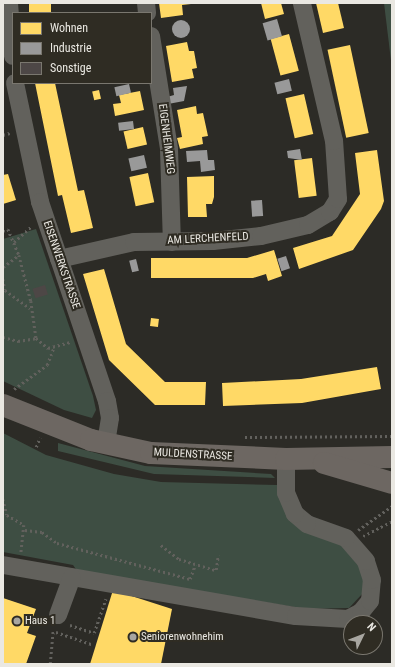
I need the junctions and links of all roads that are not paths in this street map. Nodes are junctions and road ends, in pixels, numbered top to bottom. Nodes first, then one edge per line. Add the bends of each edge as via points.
1 (9, 3) edge
2 (302, 3) edge
3 (152, 42) edge
4 (12, 43) edge
5 (15, 84) edge
6 (172, 242) junction
7 (59, 259) junction
8 (7, 398) edge
9 (106, 444) junction
10 (392, 457) edge
11 (310, 458) junction
12 (286, 459) junction
13 (392, 484) edge
14 (3, 565) edge
15 (72, 577) junction
16 (55, 624) road end

1 - 4 street
2 - 6 street, AM LERCHENFELD via 334,141 338,181 334,207 321,219 284,231 237,239
3 - 6 street, EIGENHEIMWEG via 169,149
5 - 7 street, EISENWERKSTRASSE via 31,167
6 - 7 street, AM LERCHENFELD via 116,244
7 - 9 street, EISENWERKSTRASSE via 107,401 110,418
8 - 9 main road, MULDENSTRASSE
9 - 12 main road, MULDENSTRASSE via 177,456
10 - 11 main road, MULDENSTRASSE
11 - 12 main road, MULDENSTRASSE
11 - 13 main road
12 - 15 street via 288,502 295,514 307,524 346,538 366,561 372,580 370,600 361,612 348,619 296,616
14 - 15 street
15 - 16 street

